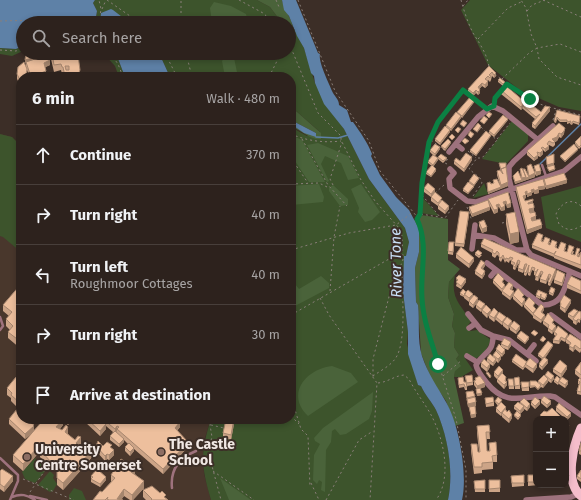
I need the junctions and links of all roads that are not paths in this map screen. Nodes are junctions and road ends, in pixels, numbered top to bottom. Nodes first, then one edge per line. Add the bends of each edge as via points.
1 (507, 85) edge
2 (494, 106) junction
3 (553, 126) edge
4 (537, 139) junction
5 (456, 144) junction
6 (462, 149) road end
7 (449, 152) dead end
8 (581, 157) edge
9 (542, 165) dead end
10 (454, 172) dead end
11 (546, 176) junction
12 (512, 188) junction
13 (475, 225) road end
14 (474, 235) junction
15 (472, 249) dead end
16 (527, 250) junction
17 (487, 263) dead end
18 (496, 270) junction
19 (570, 271) junction
20 (491, 276) dead end
21 (581, 276) edge
22 (468, 314) dead end
23 (563, 315) dead end
24 (551, 316) edge
25 (0, 317) edge
26 (559, 322) junction
27 (475, 324) junction
28 (470, 328) dead end
29 (0, 330) edge
30 (493, 336) junction
31 (581, 338) edge
32 (534, 345) dead end
33 (527, 354) junction
34 (467, 356) road end
35 (536, 361) edge
36 (477, 362) junction
37 (581, 415) edge
38 (581, 428) edge
39 (196, 451) dead end
40 (0, 458) edge
41 (172, 488) dead end
42 (580, 495) edge
43 (28, 496) junction
44 (11, 499) edge
45 (35, 500) edge
46 (47, 500) edge
47 (526, 500) edge
48 (537, 500) edge

1 - 2 lane via 495,98
2 - 4 street
2 - 5 street via 487,109
3 - 4 street
4 - 12 street via 510,167 509,179
5 - 6 street
5 - 7 street
8 - 11 street via 564,171
9 - 11 lane
10 - 12 street via 448,183 450,188 468,203
11 - 12 street
12 - 16 street
13 - 14 street
14 - 15 street
14 - 16 street via 494,238 516,250
16 - 19 street via 531,255
17 - 18 street
18 - 19 street via 538,303 545,305 552,305 560,299
18 - 20 street
19 - 21 street
22 - 27 street
23 - 26 street
24 - 26 street
25 - 29 lane via 3,326
26 - 31 street
27 - 28 street
27 - 30 street
30 - 33 street via 509,340
30 - 36 street via 489,352
32 - 33 street
33 - 35 street
34 - 36 street
36 - 37 street via 476,367 496,393 517,400 555,397
38 - 42 main road via 572,460 573,485
39 - 41 lane via 185,456 175,468 170,477
40 - 44 lane via 19,478
42 - 48 street
43 - 44 lane via 19,494
43 - 45 lane
43 - 46 lane
47 - 48 street

